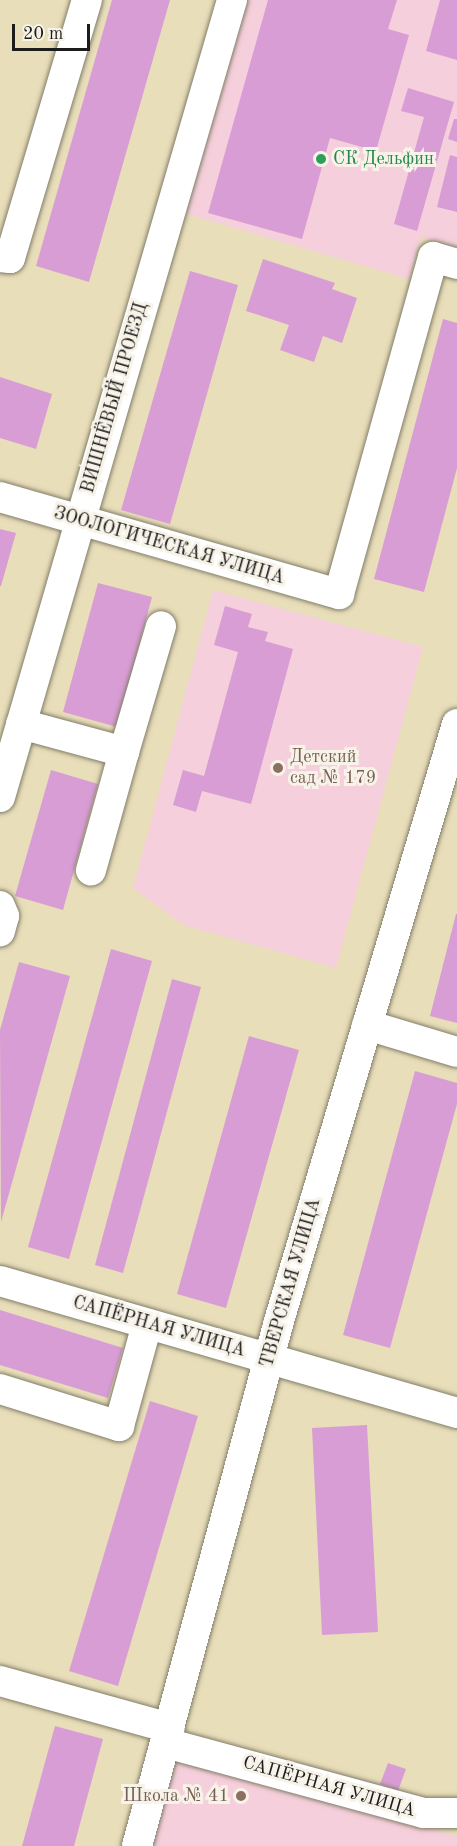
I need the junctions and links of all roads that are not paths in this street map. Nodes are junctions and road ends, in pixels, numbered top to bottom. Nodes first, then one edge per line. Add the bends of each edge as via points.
1 (87, 0) edge
2 (232, 0) edge
3 (455, 255) edge
4 (0, 257) edge
5 (0, 497) edge
6 (79, 520) junction
7 (161, 626) dead end
8 (21, 724) junction
9 (457, 724) edge
10 (124, 752) junction
11 (0, 797) edge
12 (91, 870) dead end
13 (0, 906) edge
14 (0, 931) edge
15 (367, 1025) junction
16 (457, 1052) edge
17 (0, 1281) edge
18 (147, 1324) junction
19 (269, 1358) junction
20 (0, 1389) edge
21 (457, 1413) edge
22 (0, 1682) edge
23 (168, 1736) junction
24 (457, 1814) edge
25 (137, 1846) edge

1 - 4 street via 10,258
2 - 6 street, ВИШНЁВЫЙ ПРОЕЗД
3 - 6 street, ЗООЛОГИЧЕСКАЯ УЛИЦА via 433,257 339,594
5 - 6 street, ЗООЛОГИЧЕСКАЯ УЛИЦА
6 - 8 street, ВИШНЁВЫЙ ПРОЕЗД
7 - 10 street
8 - 10 street
8 - 11 street, ВИШНЁВЫЙ ПРОЕЗД
9 - 15 street, ТВЕРСКАЯ УЛИЦА
10 - 12 street
13 - 14 street via 4,915
15 - 16 street
15 - 19 street, ТВЕРСКАЯ УЛИЦА
17 - 18 street, САПЁРНАЯ УЛИЦА
18 - 19 street, САПЁРНАЯ УЛИЦА
18 - 20 street via 119,1426
19 - 21 street, САПЁРНАЯ УЛИЦА
19 - 23 street, ТВЕРСКАЯ УЛИЦА
22 - 23 street, САПЁРНАЯ УЛИЦА
23 - 24 street, САПЁРНАЯ УЛИЦА via 423,1813
23 - 25 street, ТВЕРСКАЯ УЛИЦА

